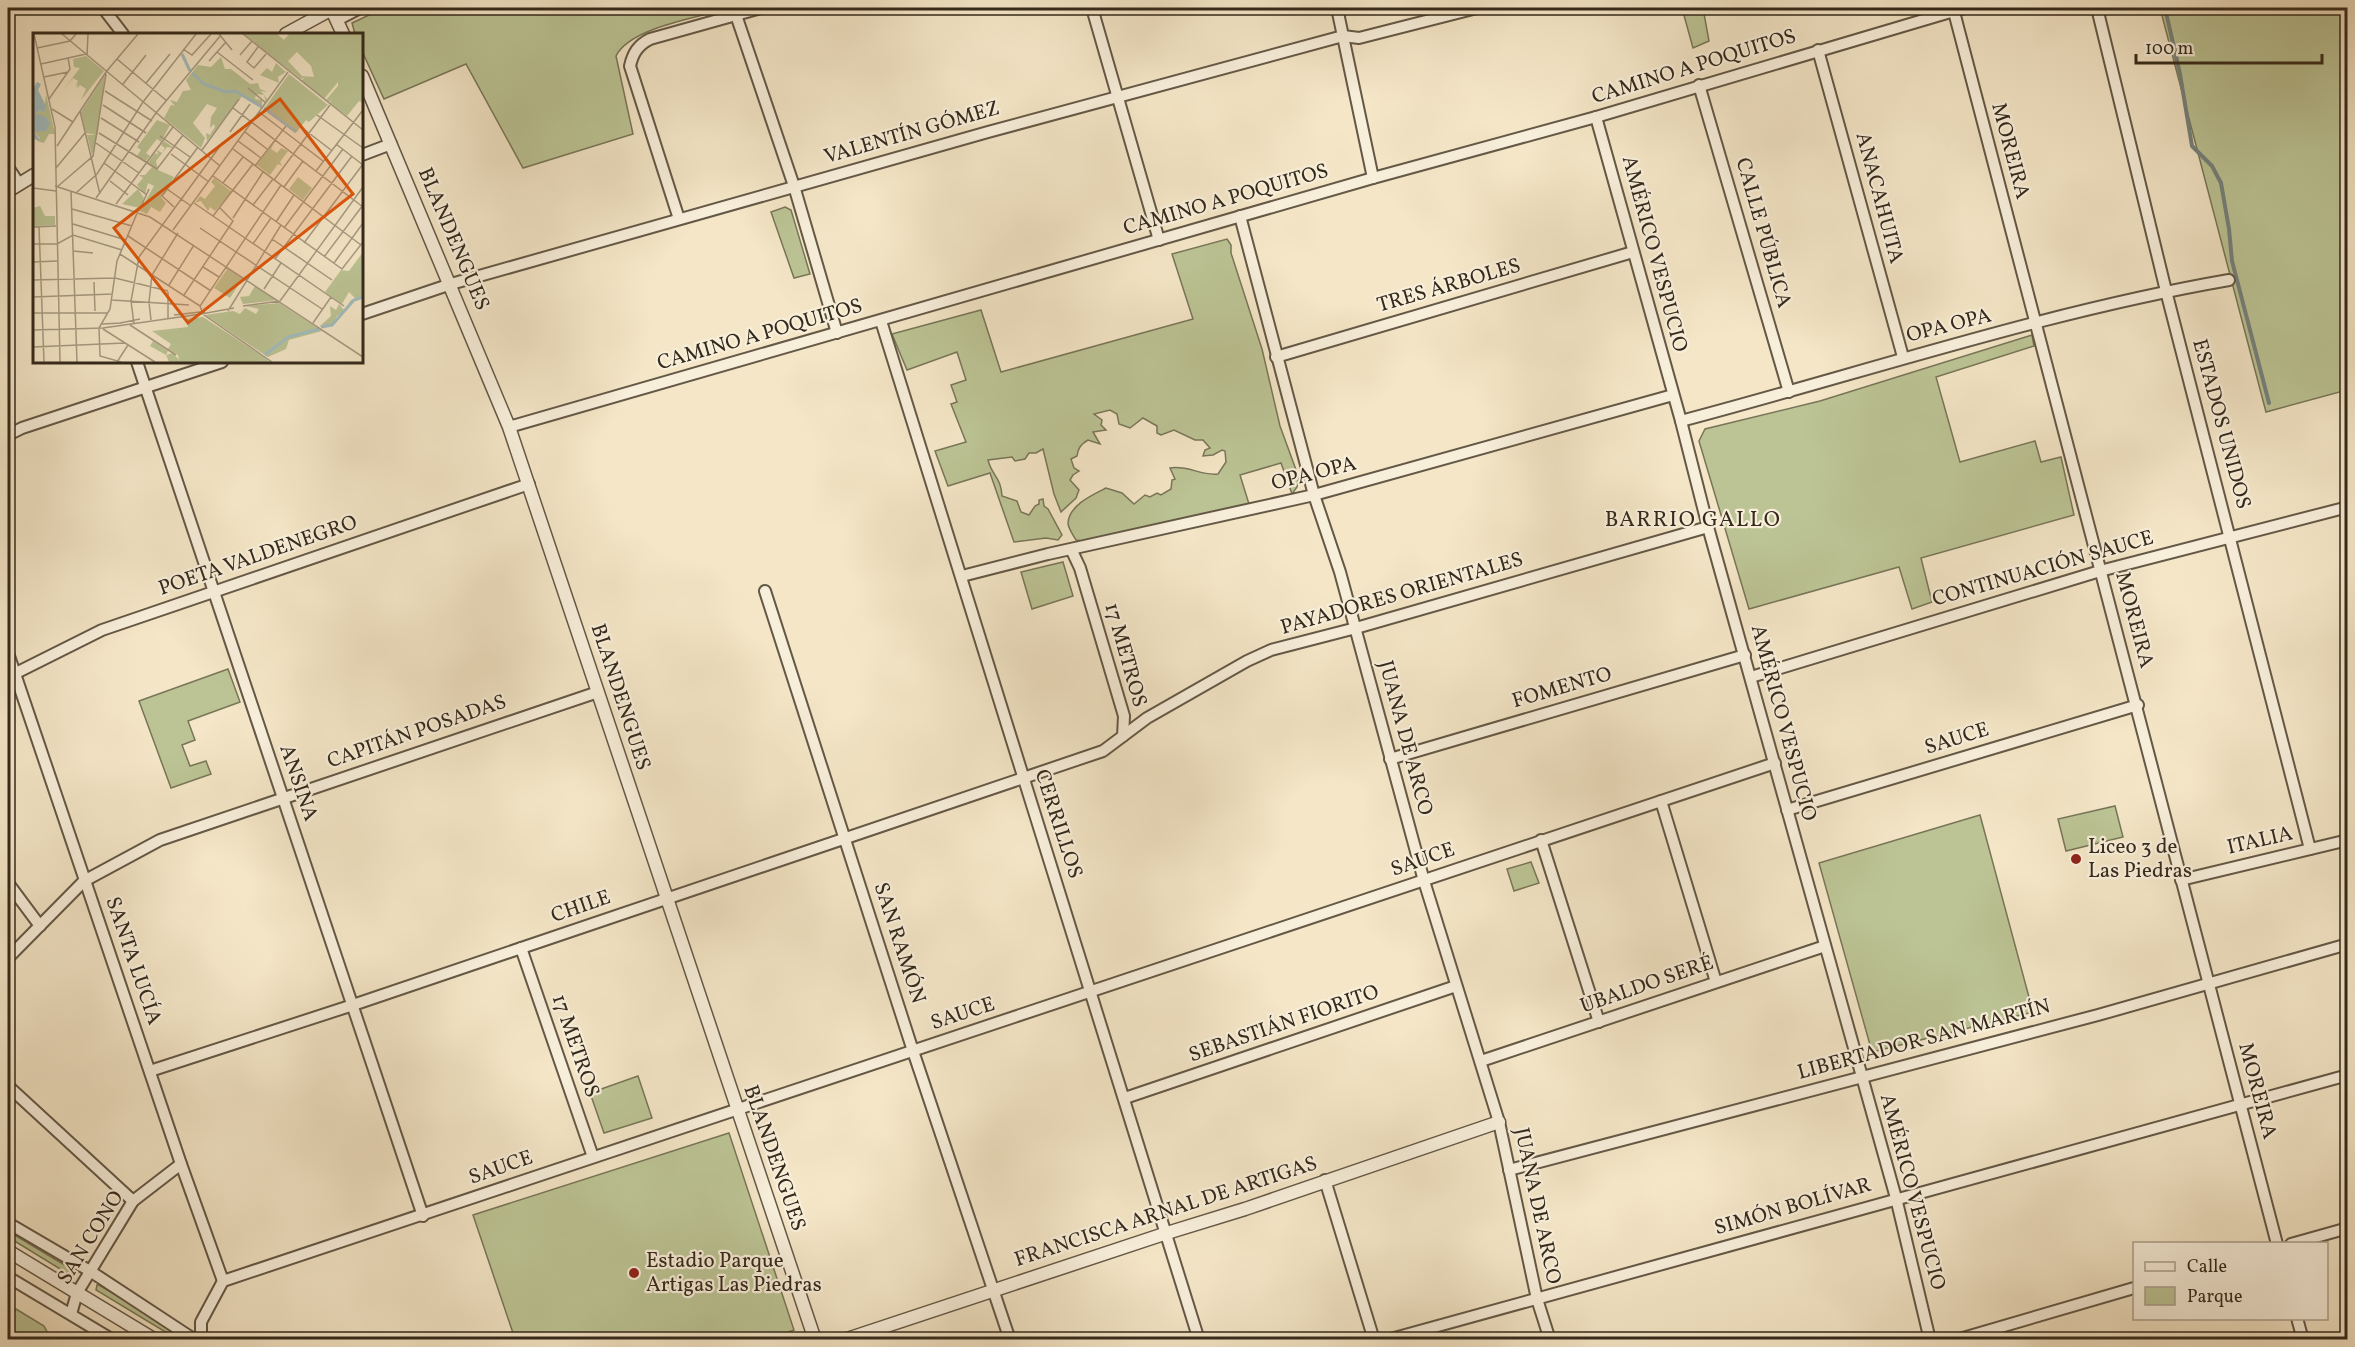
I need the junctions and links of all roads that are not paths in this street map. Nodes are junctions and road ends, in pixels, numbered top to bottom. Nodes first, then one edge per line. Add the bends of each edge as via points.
1 (103, 8) edge
2 (360, 8) edge
3 (761, 8) edge
4 (1092, 8) edge
5 (1337, 8) edge
6 (1477, 8) edge
7 (1957, 8) edge
8 (2097, 8) edge
9 (333, 12) edge
10 (736, 15) junction
11 (122, 33) edge
12 (288, 33) edge
13 (343, 33) edge
14 (1343, 36) junction
15 (1818, 50) junction
16 (363, 78) edge
17 (1699, 85) junction
18 (1117, 97) junction
19 (1596, 117) junction
20 (391, 144) junction
21 (363, 155) edge
22 (8, 167) edge
23 (33, 177) edge
24 (1373, 178) junction
25 (20, 184) junction
26 (794, 186) junction
27 (8, 191) edge
28 (1240, 216) junction
29 (679, 219) junction
30 (1159, 240) junction
31 (1633, 252) junction
32 (2229, 280) dead end
33 (450, 284) junction
34 (2166, 291) junction
35 (363, 314) edge
36 (881, 321) junction
37 (2035, 324) junction
38 (837, 333) junction
39 (1276, 357) junction
40 (1903, 357) junction
41 (137, 363) edge
42 (219, 363) edge
43 (146, 387) junction
44 (1789, 392) junction
45 (1673, 395) junction
46 (1681, 421) junction
47 (509, 427) junction
48 (8, 435) edge
49 (529, 484) junction
50 (1314, 495) junction
51 (2348, 507) edge
52 (1708, 527) junction
53 (2230, 536) junction
54 (1072, 551) junction
55 (2100, 571) junction
56 (962, 576) junction
57 (765, 591) dead end
58 (214, 592) junction
59 (1356, 628) junction
60 (8, 653) edge
61 (1745, 655) junction
62 (11, 677) edge
63 (1751, 677) junction
64 (598, 692) junction
65 (2138, 705) junction
66 (1123, 736) junction
67 (1390, 759) junction
68 (1775, 763) junction
69 (1023, 780) junction
70 (283, 798) junction
71 (1661, 801) junction
72 (1787, 810) junction
73 (845, 839) junction
74 (1541, 840) junction
75 (2348, 840) edge
76 (2310, 849) junction
77 (1424, 880) junction
78 (2181, 880) junction
79 (84, 881) junction
80 (8, 883) edge
81 (666, 899) junction
82 (40, 926) junction
83 (2348, 944) edge
84 (1825, 946) junction
85 (521, 948) junction
86 (8, 958) edge
87 (1716, 982) junction
88 (2207, 984) junction
89 (1456, 986) junction
90 (1091, 992) junction
91 (353, 1005) junction
92 (1599, 1022) junction
93 (913, 1051) junction
94 (1481, 1061) junction
95 (150, 1071) junction
96 (2348, 1075) edge
97 (1861, 1077) junction
98 (8, 1086) edge
99 (1125, 1098) junction
100 (2240, 1103) junction
101 (737, 1110) junction
102 (1499, 1122) junction
103 (593, 1157) junction
104 (181, 1164) junction
105 (1509, 1170) junction
106 (1325, 1180) junction
107 (1896, 1198) junction
108 (133, 1201) junction
109 (423, 1216) junction
110 (8, 1223) edge
111 (2348, 1228) edge
112 (1167, 1233) junction
113 (2276, 1242) edge
114 (2298, 1242) edge
115 (8, 1251) edge
116 (90, 1271) junction
117 (8, 1277) edge
118 (223, 1281) junction
119 (2133, 1288) edge
120 (993, 1290) junction
121 (77, 1293) junction
122 (1537, 1299) junction
123 (71, 1314) junction
124 (2298, 1320) edge
125 (114, 1340) edge
126 (156, 1340) edge
127 (195, 1340) edge
128 (201, 1340) edge
129 (815, 1340) edge
130 (844, 1340) edge
131 (1010, 1340) edge
132 (1199, 1340) edge
133 (1374, 1340) edge
134 (1387, 1340) edge
135 (1550, 1340) edge
136 (1930, 1340) edge
137 (1956, 1340) edge
138 (2303, 1340) edge

1 - 11 street
2 - 9 street
3 - 10 street
4 - 18 street
5 - 14 street
6 - 14 street, VALENTÍN GÓMEZ via 1359,38
7 - 15 street, CAMINO A POQUITOS
7 - 37 street, MOREIRA
8 - 34 street, ESTADOS UNIDOS
9 - 12 street
9 - 13 street
10 - 26 street
10 - 29 street via 650,39 632,55 630,66
14 - 18 street, VALENTÍN GÓMEZ
14 - 24 street
15 - 17 street, CAMINO A POQUITOS
15 - 40 street, ANACAHUITA
16 - 20 street, BLANDENGUES
17 - 19 street, CAMINO A POQUITOS
17 - 44 street, CALLE PÚBLICA
18 - 26 street, VALENTÍN GÓMEZ
18 - 30 street
19 - 24 street, CAMINO A POQUITOS
19 - 31 street, AMÉRICO VESPUCIO
20 - 21 street
20 - 33 street, BLANDENGUES
22 - 25 street
23 - 25 street
24 - 28 street, CAMINO A POQUITOS
25 - 27 street
26 - 29 street, VALENTÍN GÓMEZ
26 - 38 street
28 - 30 street, CAMINO A POQUITOS
28 - 39 street, JUANA DE ARCO
29 - 33 street, VALENTÍN GÓMEZ
30 - 36 street, CAMINO A POQUITOS
31 - 39 street, TRES ÁRBOLES
31 - 45 street, AMÉRICO VESPUCIO
32 - 34 street, OPA OPA
33 - 35 street, VALENTÍN GÓMEZ
33 - 47 street, BLANDENGUES
34 - 37 street, OPA OPA
34 - 53 street, ESTADOS UNIDOS
36 - 38 street, CAMINO A POQUITOS
36 - 56 street, CERRILLOS
37 - 40 street, OPA OPA
37 - 55 street, MOREIRA
38 - 47 street, CAMINO A POQUITOS
39 - 50 street, JUANA DE ARCO
40 - 44 street, OPA OPA
41 - 43 street, ANSINA
42 - 43 street
43 - 48 street
43 - 58 street, ANSINA
44 - 46 street, OPA OPA
45 - 46 street, AMÉRICO VESPUCIO
45 - 50 street, OPA OPA
46 - 52 street, AMÉRICO VESPUCIO
47 - 49 street, BLANDENGUES
49 - 58 street, POETA VALDENEGRO
49 - 64 street, BLANDENGUES
50 - 54 street, OPA OPA
50 - 59 street, JUANA DE ARCO
51 - 53 street, CONTINUACIÓN SAUCE
52 - 59 street, PAYADORES ORIENTALES
52 - 61 street, AMÉRICO VESPUCIO
53 - 55 street, CONTINUACIÓN SAUCE
53 - 76 street, ESTADOS UNIDOS
54 - 56 street, OPA OPA
54 - 66 street, 17 METROS via 1124,716
55 - 63 street, CONTINUACIÓN SAUCE
55 - 65 street, MOREIRA
56 - 69 street, CERRILLOS
57 - 73 street, SAN RAMÓN
58 - 62 street, POETA VALDENEGRO via 102,630
58 - 70 street, ANSINA
59 - 66 street, PAYADORES ORIENTALES via 1271,650 1247,661
59 - 67 street, JUANA DE ARCO
60 - 62 street, SANTA LUCÍA
61 - 63 street, AMÉRICO VESPUCIO
61 - 67 street, FOMENTO
62 - 79 street, SANTA LUCÍA
63 - 68 street, AMÉRICO VESPUCIO
64 - 70 street, CAPITÁN POSADAS
64 - 81 street, BLANDENGUES
65 - 72 street, SAUCE
65 - 78 street, MOREIRA
66 - 69 street, 17 METROS via 1103,751
67 - 77 street, JUANA DE ARCO
68 - 71 street, SAUCE
68 - 72 street, AMÉRICO VESPUCIO
69 - 73 street, CHILE
69 - 90 street, CERRILLOS
70 - 79 street, CAPITÁN POSADAS via 160,840
70 - 91 street, ANSINA
71 - 74 street, SAUCE
71 - 87 street
72 - 84 street, AMÉRICO VESPUCIO
73 - 81 street, CHILE
73 - 93 street, SAN RAMÓN
74 - 77 street, SAUCE
74 - 92 street
75 - 76 street, ITALIA
76 - 78 street, ITALIA
77 - 89 street, JUANA DE ARCO
77 - 90 street, SAUCE
78 - 88 street, MOREIRA
79 - 82 street, CAPITÁN POSADAS
79 - 95 street, SANTA LUCÍA
80 - 82 street
81 - 85 street, CHILE
81 - 101 street, BLANDENGUES
82 - 86 street, CAPITÁN POSADAS
83 - 88 street, LIBERTADOR SAN MARTÍN
84 - 87 street, UBALDO SERÉ
84 - 97 street, AMÉRICO VESPUCIO
85 - 91 street, CHILE
85 - 103 street, 17 METROS
87 - 92 street, UBALDO SERÉ
88 - 97 street, LIBERTADOR SAN MARTÍN
88 - 100 street, MOREIRA
89 - 94 street, JUANA DE ARCO
89 - 99 street, SEBASTIÁN FIORITO
90 - 93 street, SAUCE
90 - 99 street, CERRILLOS
91 - 95 street, CHILE
91 - 109 street, ANSINA
92 - 94 street, UBALDO SERÉ
93 - 101 street, SAUCE
93 - 120 street, SAN RAMÓN
94 - 102 street, JUANA DE ARCO
95 - 104 street, SANTA LUCÍA
96 - 100 street, SIMÓN BOLÍVAR
97 - 105 street, LIBERTADOR SAN MARTÍN
97 - 107 street, AMÉRICO VESPUCIO
98 - 108 street
99 - 112 street, CERRILLOS
100 - 107 street, SIMÓN BOLÍVAR
100 - 113 street, MOREIRA
101 - 103 street, SAUCE
101 - 129 street, BLANDENGUES
102 - 105 street, JUANA DE ARCO
102 - 106 street, FRANCISCA ARNAL DE ARTIGAS
103 - 109 street, SAUCE
104 - 108 street, SAN CONO
104 - 118 street, SANTA LUCÍA
105 - 122 street, JUANA DE ARCO
106 - 112 street, FRANCISCA ARNAL DE ARTIGAS
106 - 133 street
107 - 122 street, SIMÓN BOLÍVAR
107 - 136 street, AMÉRICO VESPUCIO
108 - 116 street, SAN CONO
109 - 118 street, SAUCE
110 - 116 street
111 - 114 street
112 - 120 street, FRANCISCA ARNAL DE ARTIGAS
112 - 132 street, CERRILLOS
115 - 121 street
116 - 121 street, SAN CONO
116 - 127 street
117 - 123 street
118 - 128 street via 201,1322
119 - 137 street
120 - 130 street, FRANCISCA ARNAL DE ARTIGAS
120 - 131 street, SAN RAMÓN
121 - 123 street, SAN CONO
121 - 126 street
122 - 134 street, SIMÓN BOLÍVAR
122 - 135 street, JUANA DE ARCO
123 - 125 street
124 - 138 street

